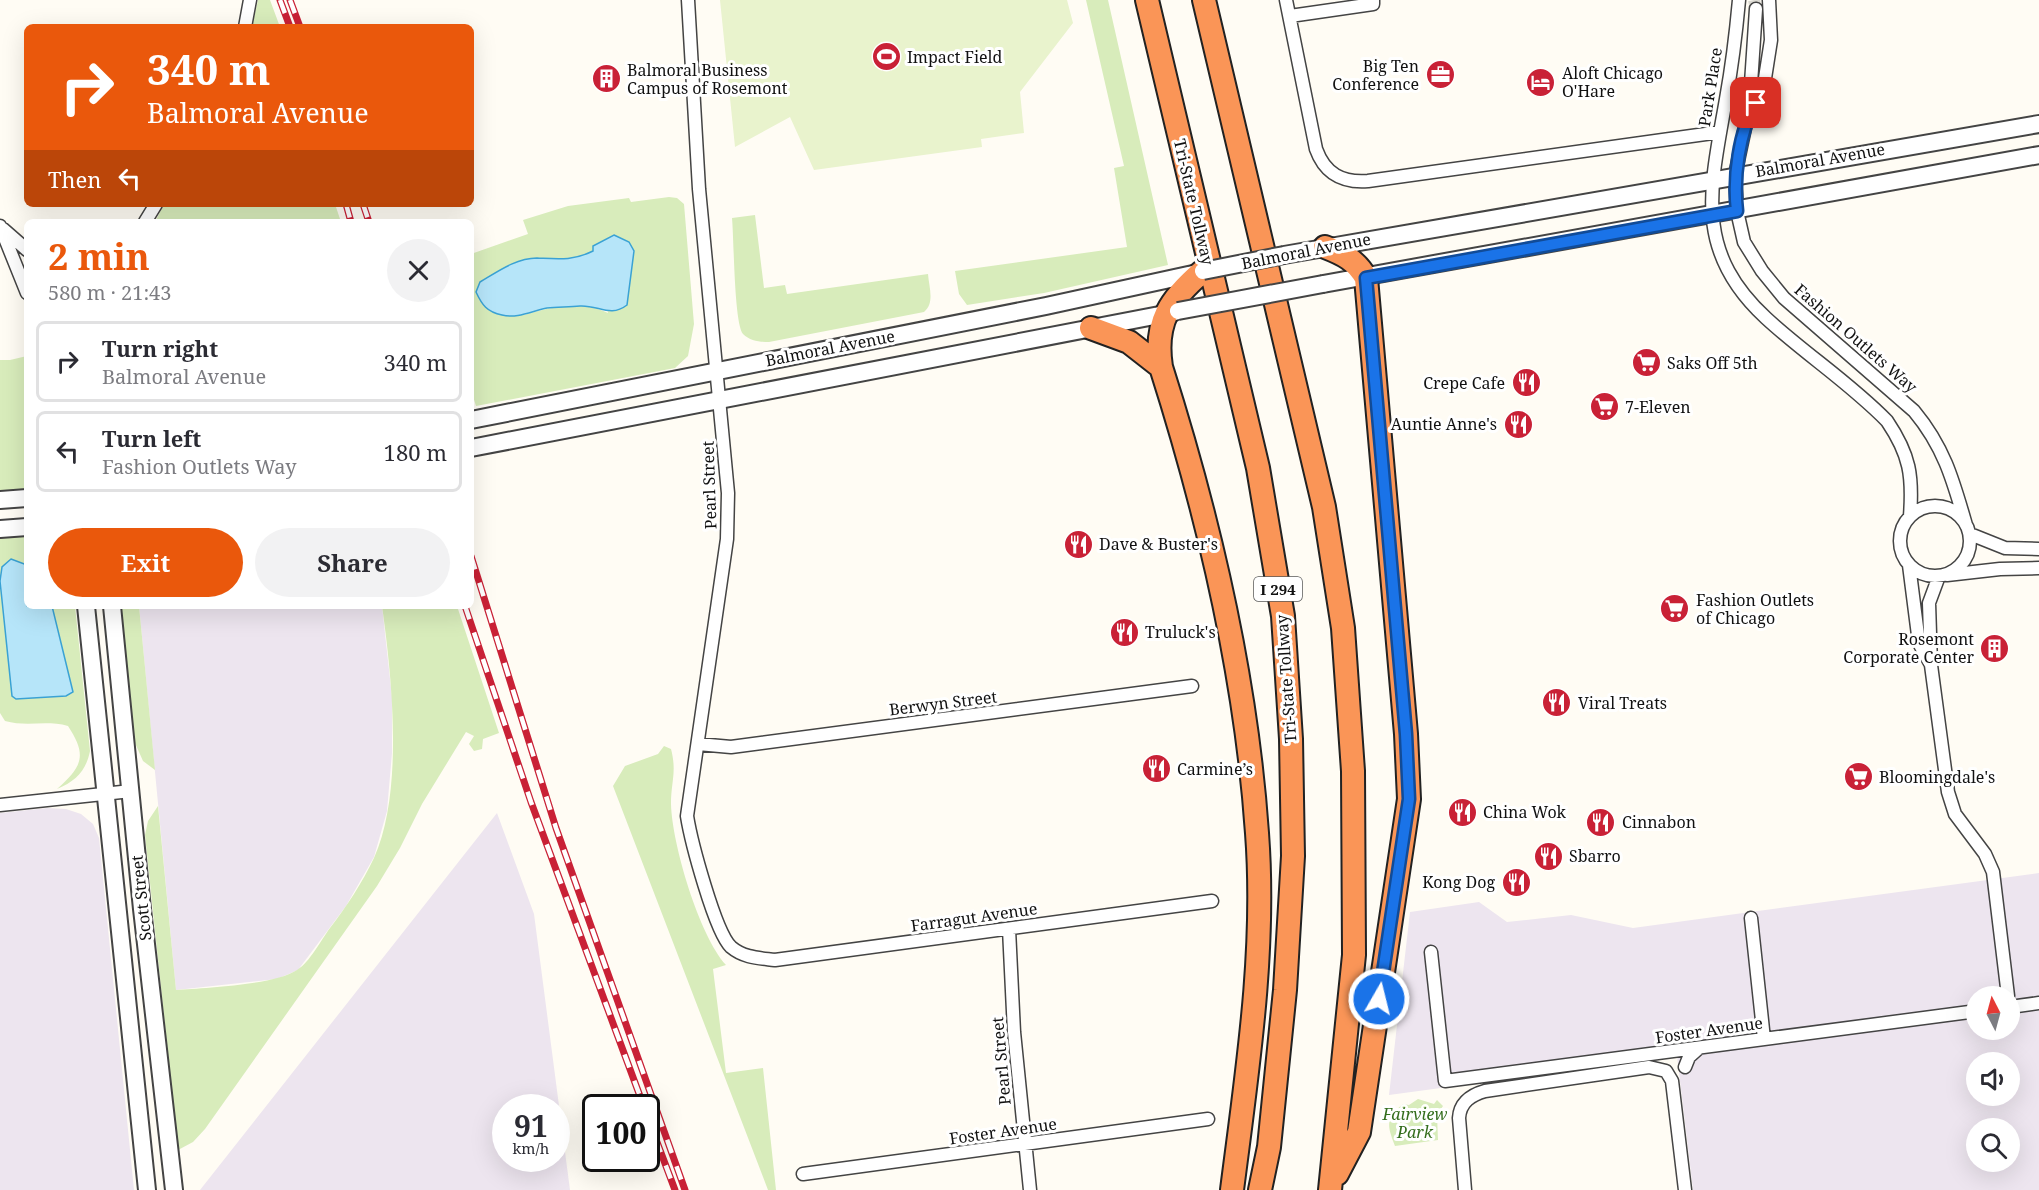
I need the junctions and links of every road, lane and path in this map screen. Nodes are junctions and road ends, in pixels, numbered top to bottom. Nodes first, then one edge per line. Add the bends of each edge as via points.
1 (250, 0) edge
2 (688, 0) edge
3 (1147, 0) edge
4 (1204, 0) edge
5 (1346, 0) edge
6 (1739, 0) edge
7 (1769, 0) tunnel mouth
8 (1373, 2) edge
9 (1288, 8) edge
10 (1756, 9) tunnel mouth
11 (246, 24) edge
12 (1749, 114) junction
13 (2039, 124) edge
14 (1720, 132) junction
15 (2039, 155) edge
16 (1735, 175) junction
17 (1712, 179) junction
18 (1737, 211) junction
19 (1711, 216) junction
20 (0, 226) edge
21 (24, 247) edge
22 (1320, 248) junction
23 (1203, 272) joint
24 (1366, 278) junction
25 (24, 286) edge
26 (1173, 300) junction
27 (1090, 328) junction
28 (1161, 367) junction
29 (718, 370) junction
30 (720, 398) junction
31 (474, 419) edge
32 (474, 447) edge
33 (24, 498) edge
34 (0, 501) edge
35 (1910, 516) junction
36 (24, 526) edge
37 (0, 529) edge
38 (1968, 529) junction
39 (2039, 549) edge
40 (1909, 566) junction
41 (2039, 568) edge
42 (1941, 576) junction
43 (86, 609) edge
44 (112, 609) edge
45 (1930, 664) junction
46 (1192, 686) dead end
47 (698, 744) junction
48 (131, 791) junction
49 (106, 794) junction
50 (0, 806) edge
51 (1212, 901) dead end
52 (1751, 918) dead end
53 (1009, 929) junction
54 (1431, 952) dead end
55 (740, 954) joint
56 (2007, 986) edge
57 (2039, 1003) edge
58 (2020, 1006) edge
59 (1966, 1012) edge
60 (1764, 1039) junction
61 (1699, 1048) junction
62 (1685, 1067) dead end
63 (1208, 1119) dead end
64 (1026, 1145) junction
65 (803, 1174) dead end
66 (1331, 1186) edge
67 (147, 1190) edge
68 (174, 1190) edge
69 (1030, 1190) edge
70 (1232, 1190) edge
71 (1260, 1190) edge
72 (1465, 1190) edge
73 (1686, 1190) edge

1 - 11 street
2 - 29 street, Pearl Street via 699,189
3 - 71 highway, Tri-State Tollway / I 294 via 1258,468 1283,616 1293,856 1284,1001 1269,1147
4 - 66 highway via 1324,507 1343,628 1353,771 1354,955
5 - 9 street
6 - 14 street, Park Place
7 - 12 street via 1771,40 1763,91
8 - 9 street
9 - 14 street via 1316,149 1328,171 1344,180 1368,181
10 - 12 street
12 - 16 street
13 - 16 street, Balmoral Avenue
14 - 17 street, Park Place
15 - 18 street, Balmoral Avenue
16 - 17 street, Balmoral Avenue
16 - 18 street, Fashion Outlets Way
17 - 19 street
17 - 22 street, Balmoral Avenue
18 - 19 street, Balmoral Avenue
18 - 38 street, Fashion Outlets Way via 1744,242 1771,285 1904,401 1926,426 1948,464
19 - 24 street, Balmoral Avenue
19 - 35 street via 1720,253 1751,303 1873,408 1897,437 1911,472
20 - 21 street
20 - 25 street
22 - 23 street, Balmoral Avenue, bridge
22 - 24 highway via 1344,254
23 - 26 highway
24 - 26 street, Balmoral Avenue, bridge
24 - 66 highway via 1409,799 1359,1132
26 - 27 street, Balmoral Avenue
26 - 28 highway via 1158,347
26 - 29 street, Balmoral Avenue via 1046,306
27 - 28 highway via 1129,342
27 - 30 street, Balmoral Avenue
28 - 70 highway via 1213,546 1243,699 1257,833 1255,1000
29 - 30 street, Pearl Street
29 - 31 street, Balmoral Avenue
30 - 32 street, Balmoral Avenue
30 - 47 street, Pearl Street via 728,493 727,539
33 - 34 street
35 - 38 street via 1929,506 1940,506 1960,516
35 - 40 street via 1899,540
36 - 37 street
38 - 39 street via 2005,548
38 - 42 street via 1967,555 1962,564
40 - 42 street via 1918,572
40 - 45 street via 1919,643
41 - 42 street via 2000,568
42 - 45 street via 1929,603
43 - 49 street, Scott Street
44 - 48 street, Scott Street
45 - 56 street via 1951,802 1993,872
46 - 47 street, Berwyn Street via 730,747
47 - 55 street, Pearl Street via 688,795 690,836 723,938
48 - 49 street
48 - 68 street, Scott Street
49 - 50 street
49 - 67 street, Scott Street
51 - 53 street, Farragut Avenue
52 - 60 street
53 - 55 street, Farragut Avenue via 775,960
53 - 64 street, Pearl Street via 1014,1032
54 - 61 street, Foster Avenue via 1445,1081
57 - 58 street
59 - 60 street, Foster Avenue
60 - 61 street, Foster Avenue
61 - 62 street
63 - 64 street, Foster Avenue
64 - 65 street, Foster Avenue
64 - 69 street, Pearl Street
72 - 73 street, Foster Avenue via 1458,1129 1459,1110 1469,1098 1485,1090 1649,1067 1666,1071 1672,1081

